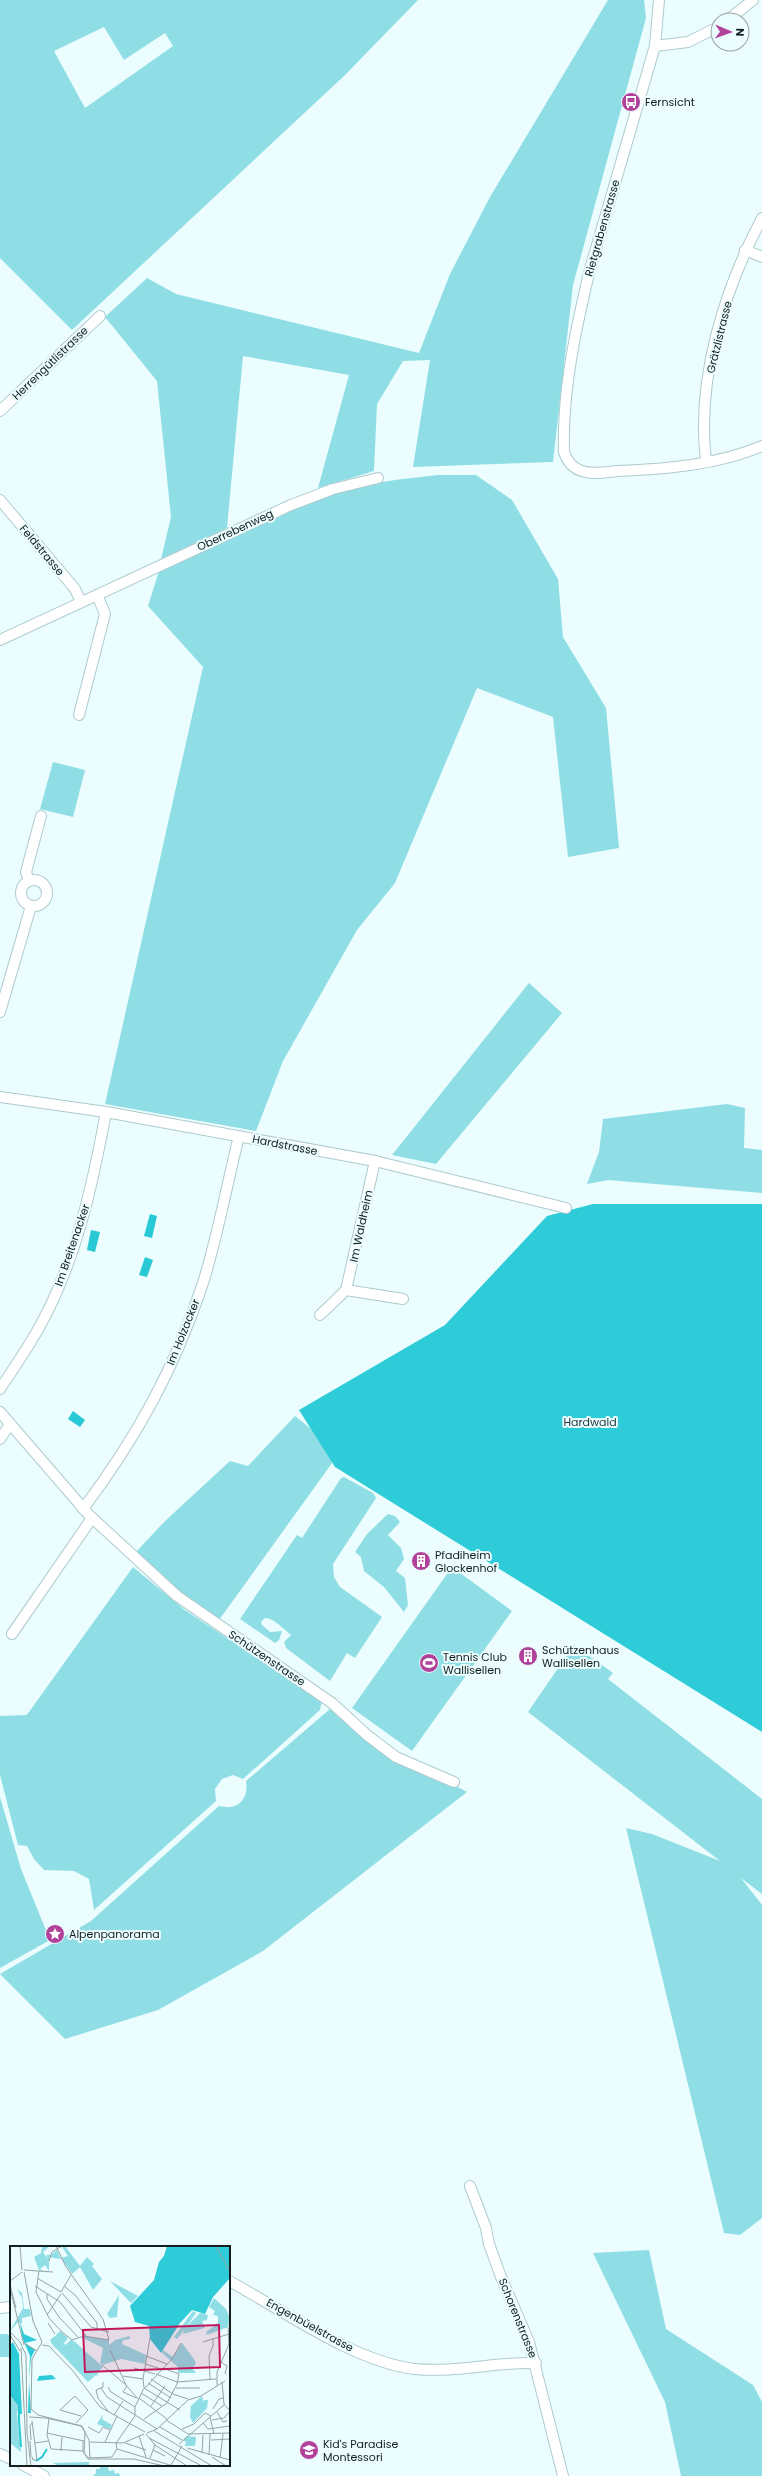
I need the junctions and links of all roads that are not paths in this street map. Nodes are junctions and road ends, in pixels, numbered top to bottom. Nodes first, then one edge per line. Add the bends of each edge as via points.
1 (659, 0) edge
2 (753, 0) edge
3 (738, 12) edge
4 (710, 31) edge
5 (656, 46) junction
6 (762, 218) edge
7 (745, 250) junction
8 (762, 257) edge
9 (100, 316) dead end
10 (0, 411) edge
11 (762, 446) edge
12 (706, 461) junction
13 (378, 478) dead end
14 (0, 500) edge
15 (98, 595) junction
16 (81, 602) junction
17 (0, 640) edge
18 (78, 715) dead end
19 (41, 816) dead end
20 (29, 881) junction
21 (31, 906) junction
22 (0, 1012) edge
23 (0, 1097) edge
24 (106, 1112) junction
25 (239, 1136) junction
26 (375, 1161) junction
27 (566, 1208) dead end
28 (346, 1290) junction
29 (403, 1299) dead end
30 (320, 1315) dead end
31 (0, 1389) edge
32 (0, 1412) edge
33 (10, 1424) junction
34 (0, 1439) edge
35 (83, 1509) junction
36 (92, 1518) junction
37 (12, 1634) dead end
38 (454, 1782) dead end
39 (470, 2186) dead end
40 (230, 2282) edge
41 (10, 2307) edge
42 (0, 2308) edge
43 (536, 2363) junction
44 (0, 2454) edge
45 (10, 2459) edge
46 (25, 2466) edge
47 (44, 2476) edge
48 (563, 2476) edge

1 - 5 street, Rietgrabenstrasse
2 - 3 street
4 - 5 street via 688,42
5 - 12 street, Rietgrabenstrasse via 582,303 571,362 563,439 567,460 574,468 594,472 659,469
6 - 7 street, Grätzlistrasse
7 - 8 street
7 - 12 street, Grätzlistrasse via 724,311 711,362 704,420
9 - 10 street, Herrengütlistrasse
11 - 12 street via 729,458
13 - 15 street, Oberrebenweg via 333,489 291,505
14 - 16 street, Feldstrasse via 75,589
15 - 16 street, Oberrebenweg
15 - 18 street via 105,614
16 - 17 street, Oberrebenweg
19 - 20 street via 26,872
20 - 21 street via 21,892 23,901
20 - 21 street via 43,883 48,892 45,902
21 - 22 street
23 - 24 street, Hardstrasse
24 - 25 street, Hardstrasse
24 - 31 street, Im Breitenacker via 92,1188 66,1270 37,1332
25 - 26 street, Hardstrasse
25 - 35 street, Im Holzacker via 203,1281 183,1338 147,1414
26 - 27 street, Hardstrasse
26 - 28 street, Im Waldheim
28 - 29 street
28 - 30 street
32 - 33 street, Schützenstrasse
33 - 34 street
33 - 35 street, Schützenstrasse
35 - 36 street, Schützenstrasse
36 - 37 street
36 - 38 street, Schützenstrasse via 177,1596 332,1703 396,1757
39 - 43 street, Schorenstrasse via 501,2277
40 - 43 street, Engenbüelstrasse via 343,2345 393,2364 415,2369 445,2370 512,2362
41 - 42 street
43 - 48 street, Schorenstrasse
44 - 45 street
46 - 47 street

